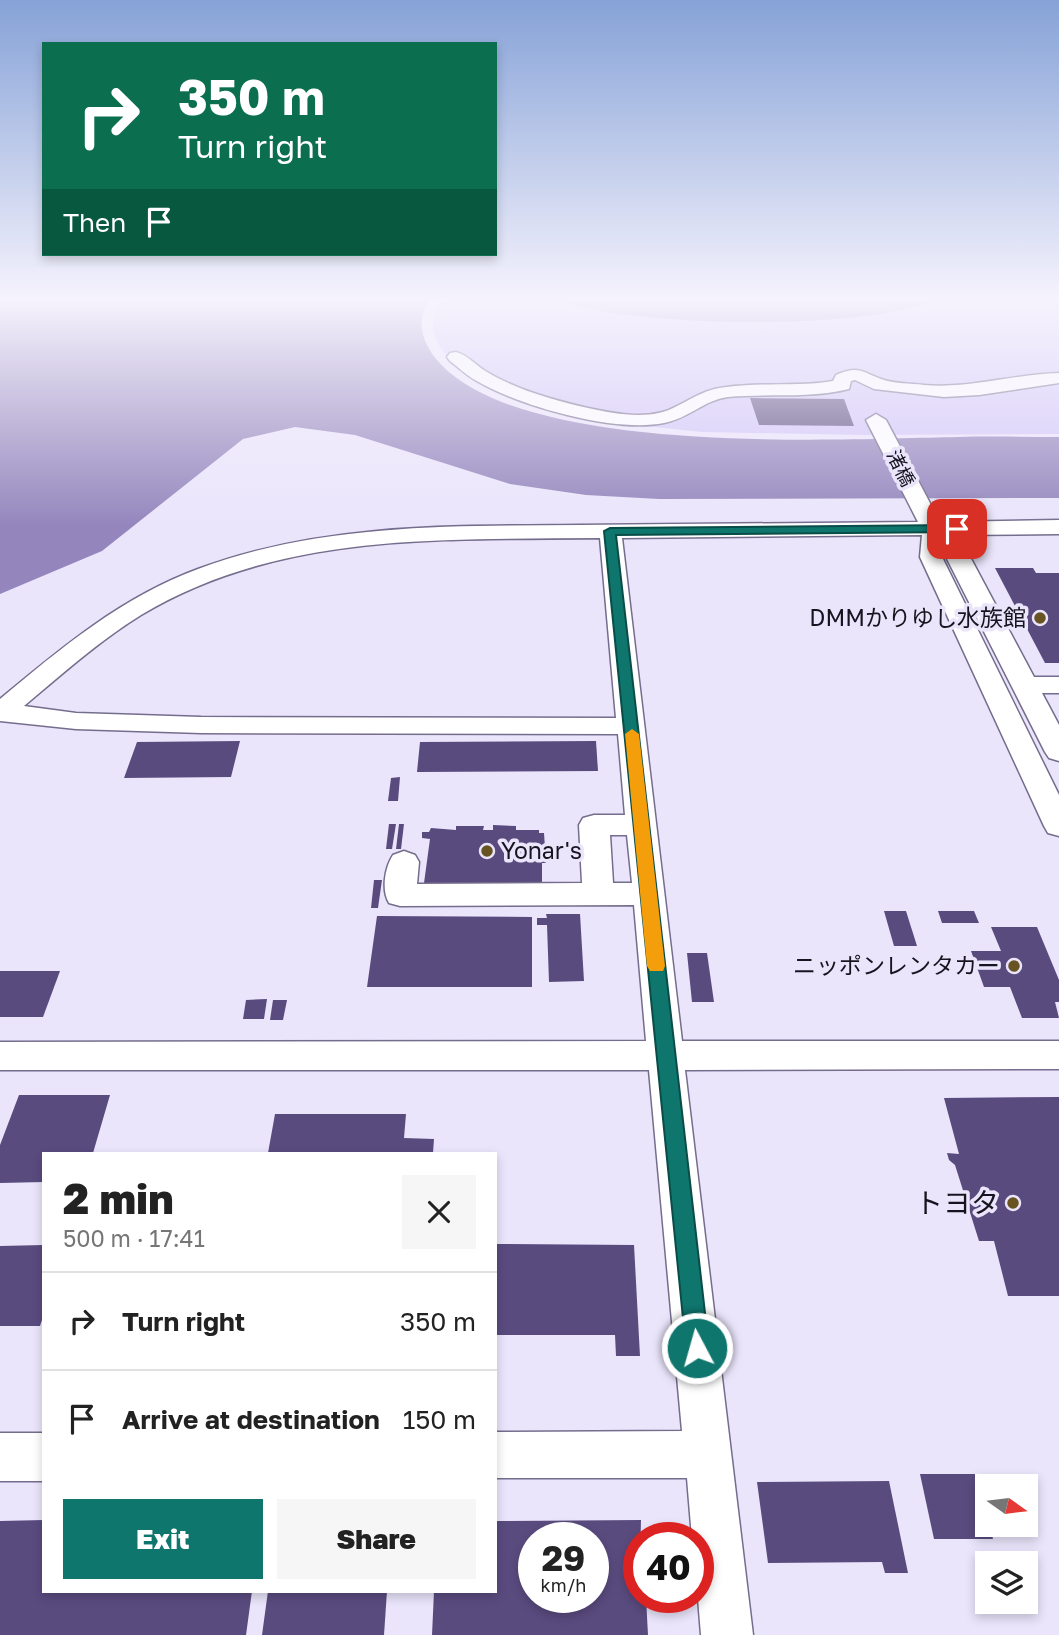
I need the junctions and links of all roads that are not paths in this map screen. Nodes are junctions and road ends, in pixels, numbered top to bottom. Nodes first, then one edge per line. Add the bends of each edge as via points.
1 (481, 374) edge
2 (1059, 378) edge
3 (688, 408) junction
4 (733, 411) dead end
5 (880, 427) dead end
6 (1059, 527) edge
7 (933, 530) junction
8 (610, 531) junction
9 (1025, 685) junction
10 (1059, 685) edge
11 (1048, 710) edge
12 (1, 712) edge
13 (631, 726) junction
14 (1059, 752) edge
15 (642, 825) junction
16 (1059, 826) edge
17 (404, 862) dead end
18 (598, 894) junction
19 (649, 894) junction
20 (664, 1055) junction
21 (1059, 1055) edge
22 (0, 1056) edge
23 (709, 1454) junction
24 (497, 1455) edge
25 (0, 1457) edge
26 (42, 1457) edge
27 (727, 1635) edge

1 - 3 street via 534,399 586,413 647,421
2 - 3 street via 958,392 861,388 726,391
3 - 4 street
5 - 7 street, 渚橋
6 - 7 street
7 - 8 street
7 - 9 street via 957,553
7 - 16 street via 931,557
8 - 12 street via 372,536 305,546 236,564 177,586 125,614
8 - 13 street
9 - 10 street
9 - 11 street
11 - 14 street
12 - 13 street via 76,721 201,725
13 - 15 street
15 - 18 street via 594,825
15 - 19 street
17 - 18 street via 400,895
18 - 19 street
19 - 20 street
20 - 21 street
20 - 22 street
20 - 23 street
23 - 24 street
23 - 27 street
25 - 26 street

